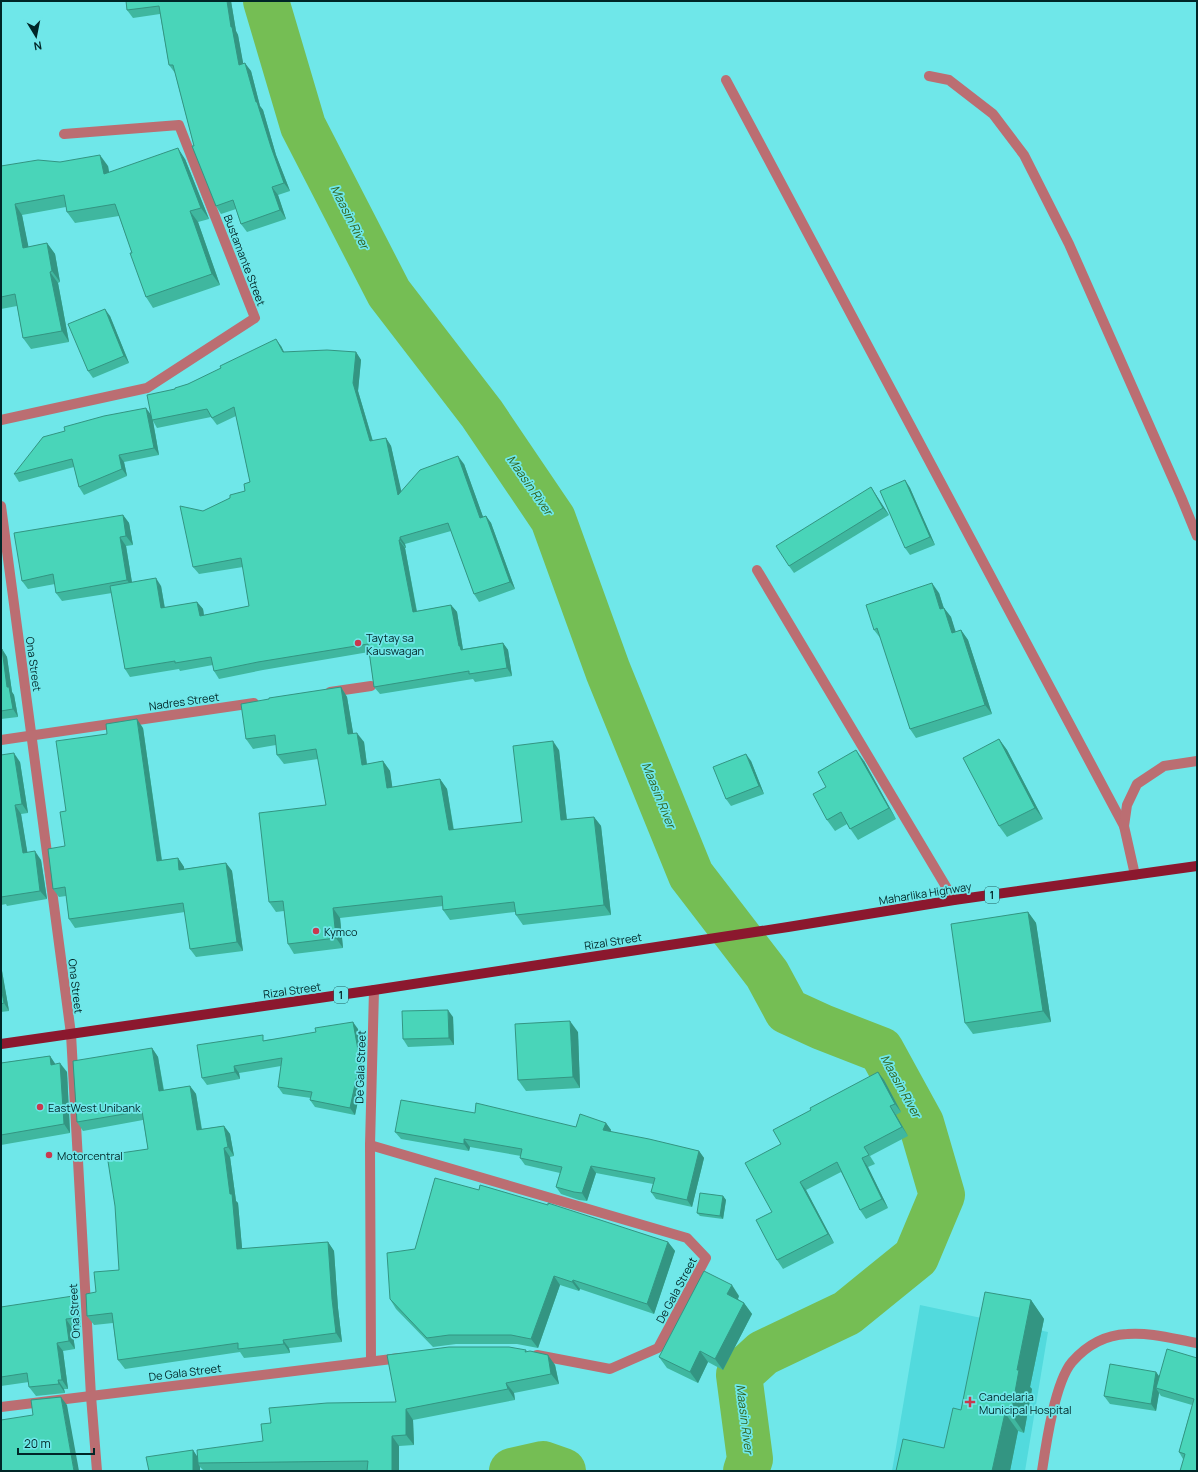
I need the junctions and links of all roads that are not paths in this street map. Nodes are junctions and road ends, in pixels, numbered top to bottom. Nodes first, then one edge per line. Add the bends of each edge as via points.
1 (929, 76) dead end
2 (726, 80) dead end
3 (64, 134) dead end
4 (1, 420) edge
5 (1, 506) edge
6 (1197, 536) edge
7 (758, 570) dead end
8 (371, 686) edge
9 (324, 693) edge
10 (261, 702) edge
11 (32, 735) junction
12 (1, 740) edge
13 (1197, 762) edge
14 (1124, 826) junction
15 (1197, 866) edge
16 (1134, 875) junction
17 (954, 900) junction
18 (682, 943) joint
19 (374, 990) junction
20 (70, 1034) junction
21 (1, 1044) edge
22 (370, 1145) junction
23 (1197, 1342) edge
24 (525, 1353) edge
25 (410, 1357) edge
26 (371, 1361) junction
27 (91, 1396) junction
28 (1, 1407) edge
29 (97, 1471) edge
30 (1042, 1471) edge

1 - 6 street via 949,80 993,114 1024,155 1069,244
2 - 14 street
3 - 4 street, Bustamante Street via 180,125 255,318 148,388
5 - 11 street, Ona Street
7 - 17 street
8 - 9 street
10 - 11 street, Nadres Street
11 - 12 street, Nadres Street
11 - 20 street, Ona Street
13 - 14 street via 1164,766 1136,784 1127,805
14 - 16 street
15 - 16 main road, Maharlika Highway / 1
16 - 17 main road, Maharlika Highway / 1
17 - 18 main road, Maharlika Highway / 1
18 - 19 main road, Rizal Street / 1
19 - 20 main road, Rizal Street / 1
19 - 22 street, De Gala Street
20 - 21 main road, Rizal Street / 1
20 - 27 street, Ona Street
22 - 24 street, De Gala Street via 687,1238 706,1258 658,1348 610,1369
22 - 26 street, De Gala Street
23 - 30 street via 1126,1334 1108,1337 1091,1344 1071,1363 1060,1386
25 - 26 street, De Gala Street
26 - 27 street, De Gala Street
27 - 28 street, De Gala Street
27 - 29 street, Ona Street

